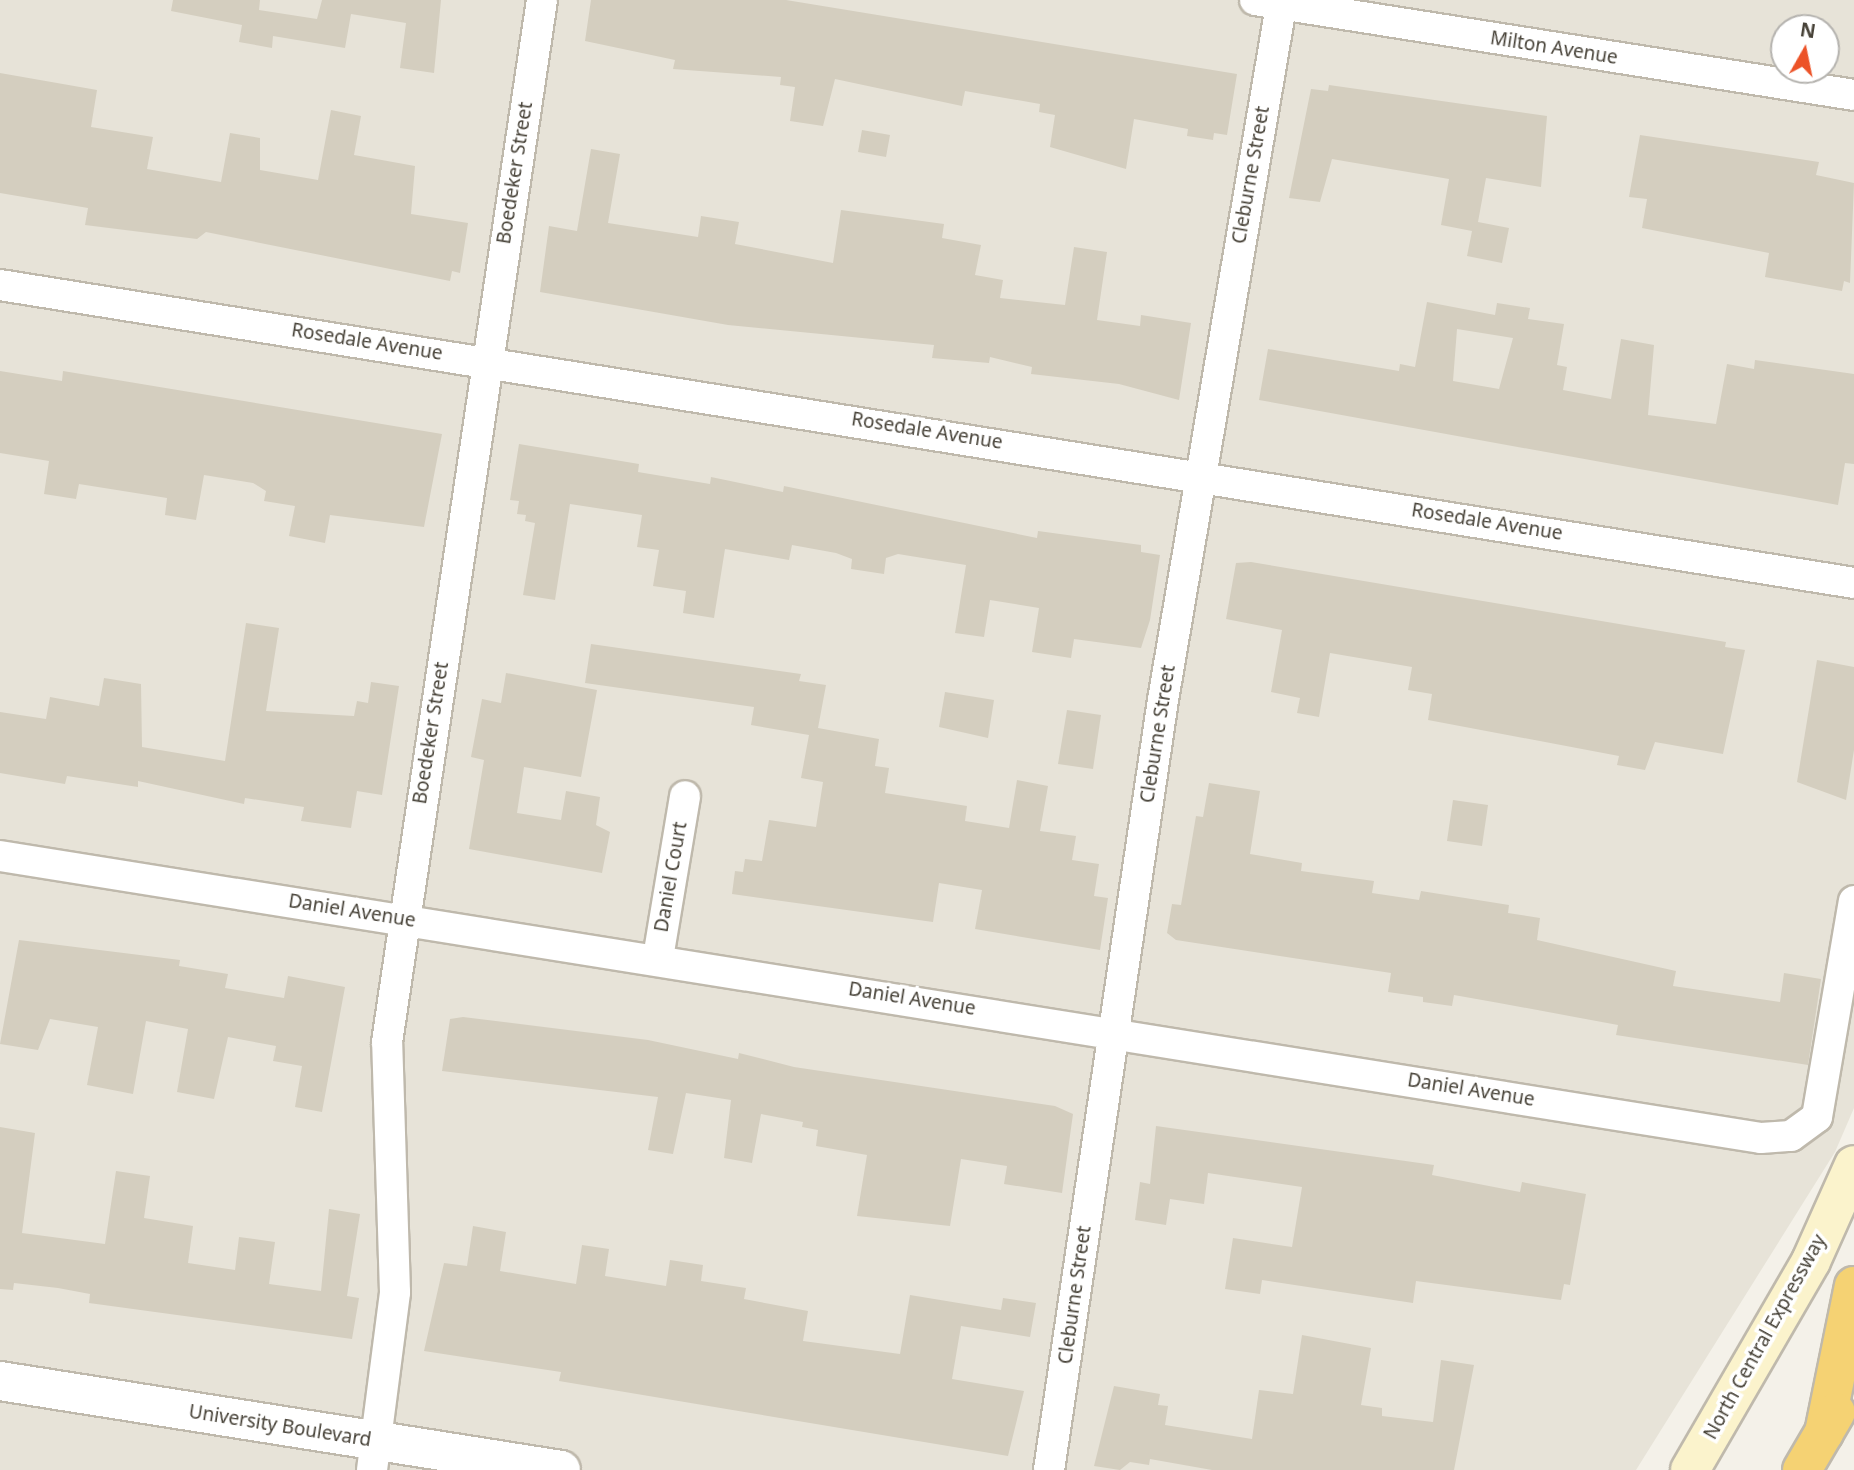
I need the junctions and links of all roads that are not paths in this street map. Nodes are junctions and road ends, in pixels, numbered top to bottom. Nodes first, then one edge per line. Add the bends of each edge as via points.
1 (542, 0) edge
2 (1272, 1) edge
3 (1854, 95) edge
4 (0, 285) edge
5 (485, 360) junction
6 (1199, 474) junction
7 (1854, 583) edge
8 (685, 796) dead end
9 (0, 856) edge
10 (1854, 901) edge
11 (402, 918) junction
12 (658, 958) junction
13 (1113, 1031) junction
14 (1854, 1165) edge
15 (1854, 1286) edge
16 (1854, 1380) edge
17 (0, 1381) edge
18 (1824, 1433) junction
19 (375, 1456) edge
20 (561, 1470) edge
21 (1049, 1470) edge
22 (1690, 1470) edge
23 (1802, 1470) edge

1 - 5 street, Boedeker Street
2 - 3 street, Milton Avenue
2 - 6 street, Cleburne Street
4 - 5 street, Rosedale Avenue
5 - 6 street, Rosedale Avenue
5 - 11 street, Boedeker Street
6 - 7 street, Rosedale Avenue
6 - 13 street, Cleburne Street
8 - 12 street, Daniel Court
9 - 11 street, Daniel Avenue
10 - 13 street, Daniel Avenue via 1817,1117 1791,1136 1762,1138
11 - 12 street, Daniel Avenue
11 - 19 street, Boedeker Street via 387,1042 395,1292
12 - 13 street, Daniel Avenue
13 - 21 street, Cleburne Street
14 - 22 main road, North Central Expressway via 1811,1261
15 - 18 highway
16 - 18 highway
17 - 19 street, University Boulevard
18 - 23 highway
19 - 20 street, University Boulevard

